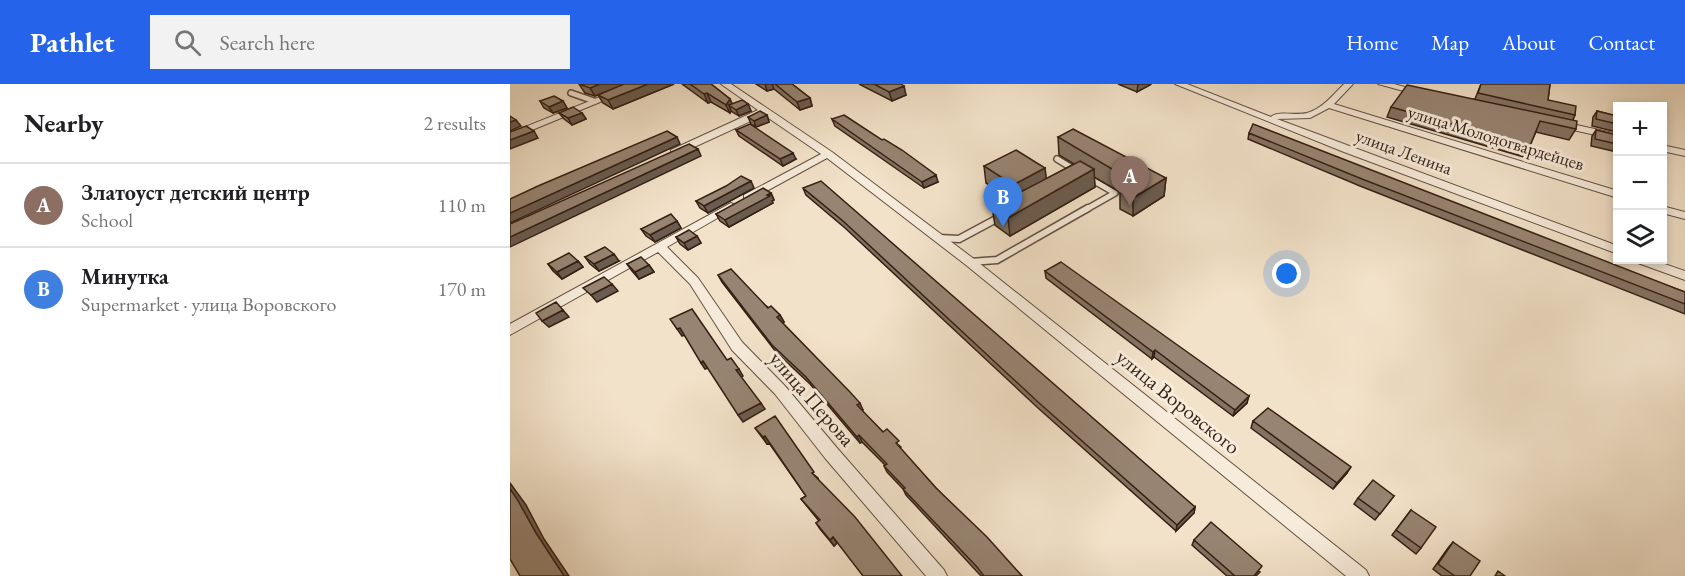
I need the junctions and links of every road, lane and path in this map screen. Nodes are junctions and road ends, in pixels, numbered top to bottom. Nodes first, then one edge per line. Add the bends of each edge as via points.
1 (640, 84) edge
2 (725, 84) edge
3 (1179, 84) edge
4 (1349, 84) edge
5 (1382, 84) edge
6 (571, 93) dead end
7 (1431, 95) edge
8 (594, 101) junction
9 (1328, 105) junction
10 (766, 110) junction
11 (1261, 115) junction
12 (1551, 122) edge
13 (510, 136) edge
14 (1613, 137) edge
15 (1667, 149) edge
16 (1685, 153) edge
17 (670, 154) edge
18 (828, 154) junction
19 (1057, 159) dead end
20 (1080, 173) junction
21 (1070, 178) edge
22 (1115, 193) junction
23 (1613, 194) edge
24 (1124, 199) edge
25 (1665, 210) edge
26 (1003, 215) edge
27 (1685, 216) edge
28 (939, 238) junction
29 (659, 246) junction
30 (1613, 249) edge
31 (970, 262) junction
32 (1653, 264) edge
33 (1685, 276) edge
34 (510, 330) edge
35 (938, 576) edge
36 (1360, 576) edge

1 - 8 street
2 - 10 street, улица Воровского
3 - 11 street, улица Ленина
4 - 9 street
5 - 7 street
6 - 8 lane
8 - 13 street
9 - 11 street via 1307,118
9 - 23 street, улица Молодогвардейцев
10 - 17 street
10 - 18 street, улица Воровского
11 - 30 street, улица Ленина
12 - 14 street
15 - 16 street
18 - 28 street, улица Воровского
18 - 29 street
19 - 20 lane
20 - 21 lane
20 - 22 lane
22 - 24 lane
22 - 31 lane via 997,260
25 - 27 street
26 - 28 lane via 959,239
28 - 31 street, улица Воровского
29 - 34 street
29 - 35 street, улица Перова via 694,281 737,346 780,390
31 - 36 street, улица Воровского
32 - 33 street

